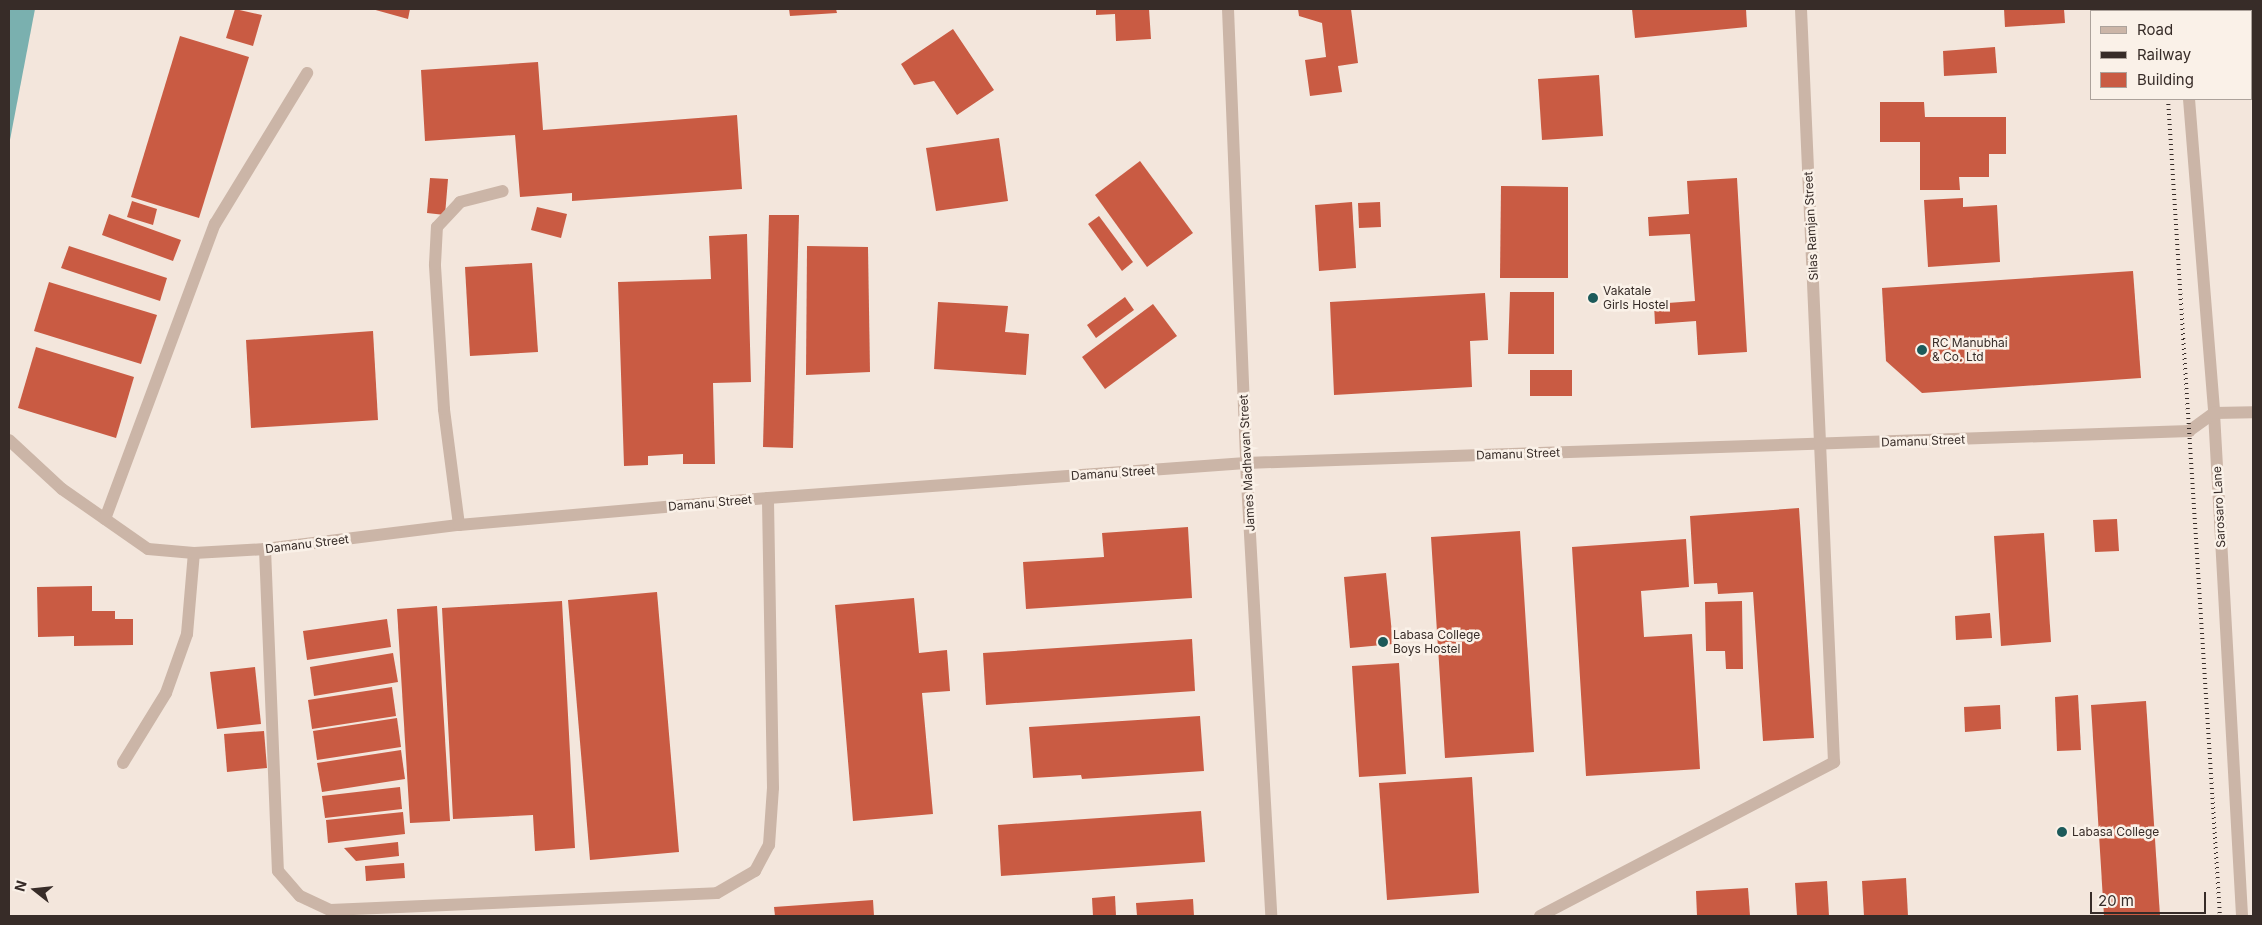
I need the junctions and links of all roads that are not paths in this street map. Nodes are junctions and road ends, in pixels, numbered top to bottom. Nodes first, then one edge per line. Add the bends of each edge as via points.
1 (1228, 9) edge
2 (1801, 9) edge
3 (308, 73) dead end
4 (2189, 100) edge
5 (503, 191) dead end
6 (2253, 412) edge
7 (2214, 413) junction
8 (9, 440) edge
9 (1821, 444) junction
10 (1246, 463) junction
11 (768, 498) junction
12 (105, 519) junction
13 (459, 525) junction
14 (265, 549) junction
15 (194, 553) junction
16 (123, 763) dead end
17 (1271, 916) edge
18 (1540, 916) edge
19 (2242, 916) edge

1 - 10 street, James Madhavan Street
2 - 9 street, Silas Ramjan Street
3 - 12 street via 215,224
4 - 7 street, Sarosaro Lane
5 - 13 street via 460,202 437,227 435,264 444,408
6 - 7 street
7 - 9 street, Damanu Street via 2189,431
7 - 19 street, Sarosaro Lane
8 - 12 street, Damanu Street via 62,489
9 - 10 street, Damanu Street
9 - 18 street, Silas Ramjan Street via 1834,762
10 - 11 street, Damanu Street
10 - 17 street, James Madhavan Street
11 - 13 street, Damanu Street
11 - 14 street via 774,788 769,845 755,871 717,893 330,910 300,896 278,871
12 - 15 street, Damanu Street via 148,549
13 - 14 street, Damanu Street
14 - 15 street, Damanu Street
15 - 16 street via 187,634 166,692

